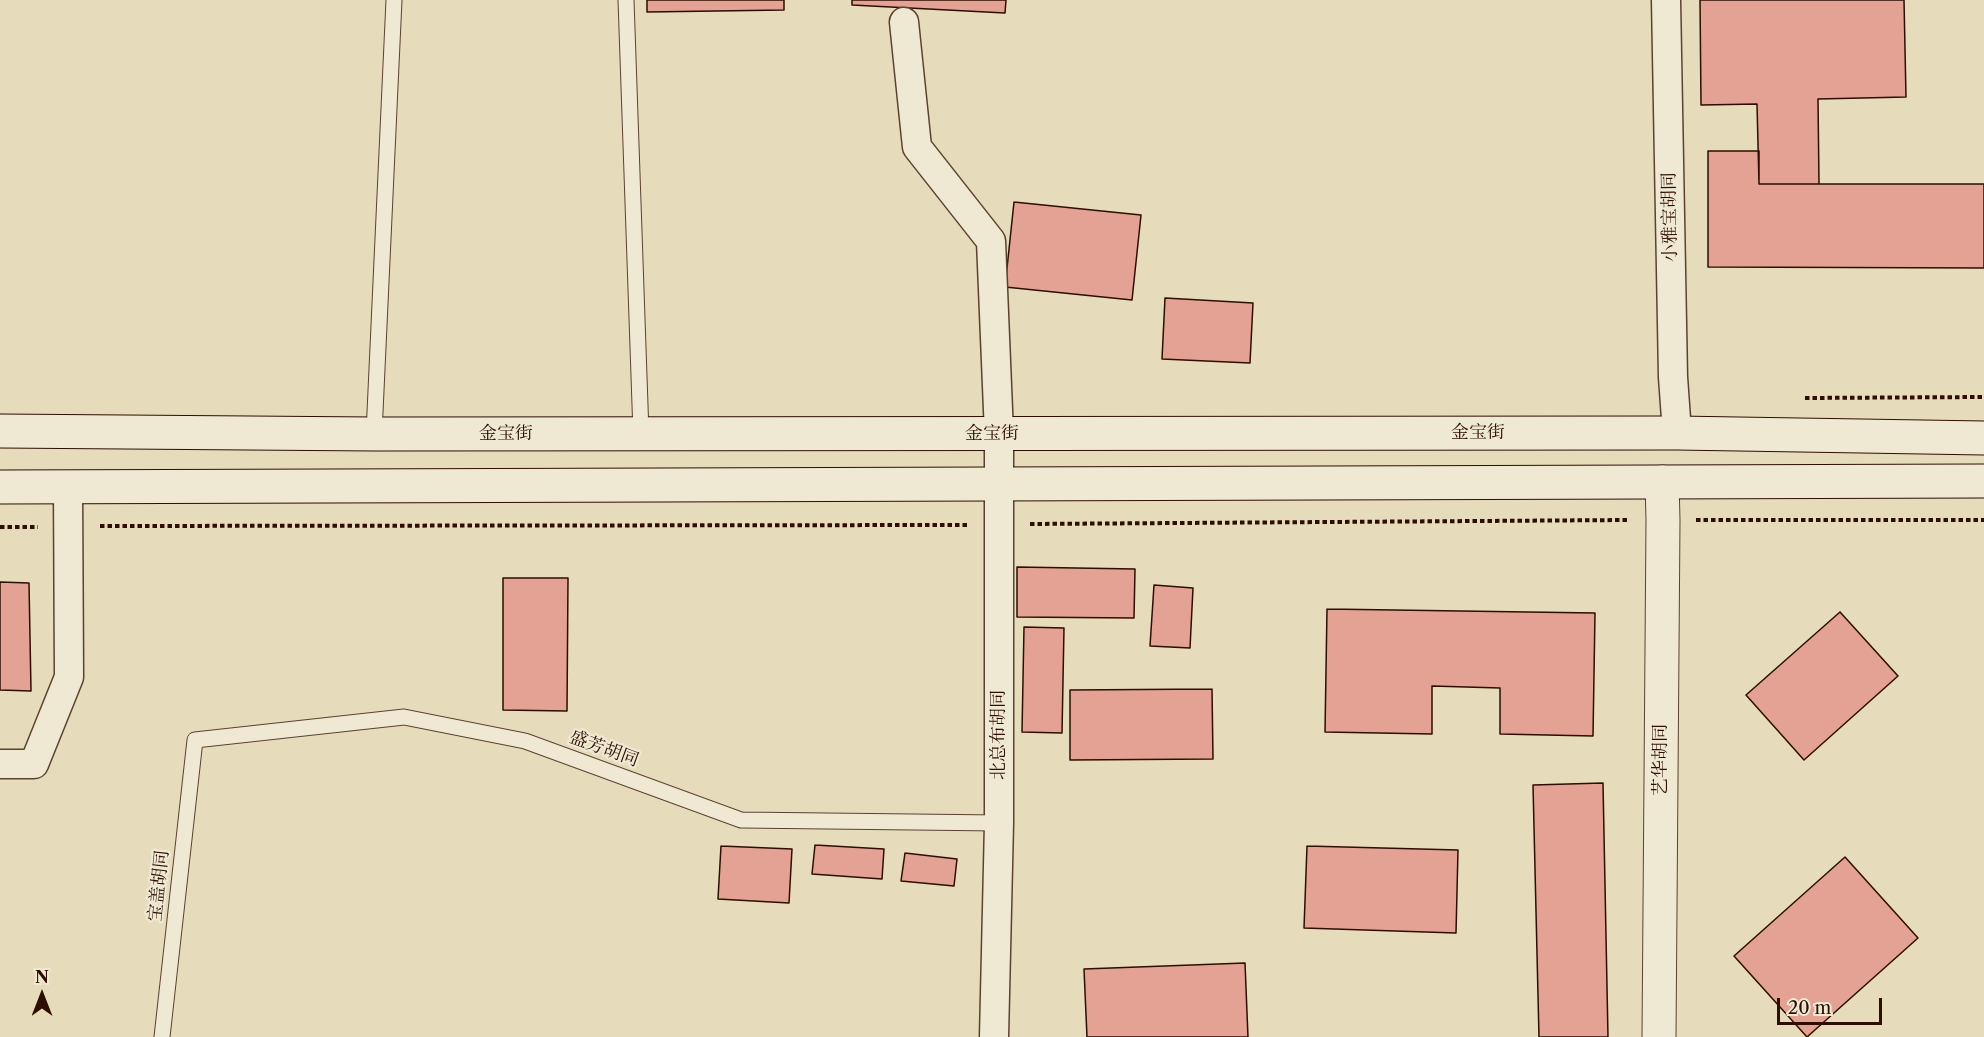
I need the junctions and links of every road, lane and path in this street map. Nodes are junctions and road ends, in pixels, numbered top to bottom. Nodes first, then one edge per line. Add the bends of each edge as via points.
1 (394, 0) edge
2 (626, 0) edge
3 (1666, 0) edge
4 (904, 22) dead end
5 (0, 431) edge
6 (1677, 433) junction
7 (374, 434) junction
8 (641, 434) junction
9 (999, 434) junction
10 (1984, 438) edge
11 (1984, 481) edge
12 (1662, 482) junction
13 (999, 484) junction
14 (0, 487) edge
15 (68, 487) junction
16 (195, 740) joint
17 (0, 764) edge
18 (999, 823) junction
19 (162, 1037) edge
20 (994, 1037) edge
21 (1659, 1037) edge

1 - 7 lane
2 - 8 lane
3 - 6 street, 小雅宝胡同
4 - 9 street, 北总布胡同 via 917,147 992,241
5 - 7 main road, 金宝街
6 - 9 main road, 金宝街
6 - 10 main road, 金宝街
7 - 8 main road, 金宝街
8 - 9 main road, 金宝街
9 - 13 street, 北总布胡同
11 - 12 main road
12 - 13 main road
12 - 21 main road, 艺华胡同
13 - 15 main road
13 - 18 street, 北总布胡同
14 - 15 main road
15 - 17 street via 69,676 34,764
16 - 18 lane, 盛芳胡同 via 404,717 525,741 741,820
16 - 19 lane, 宝盖胡同
18 - 20 street, 北总布胡同

